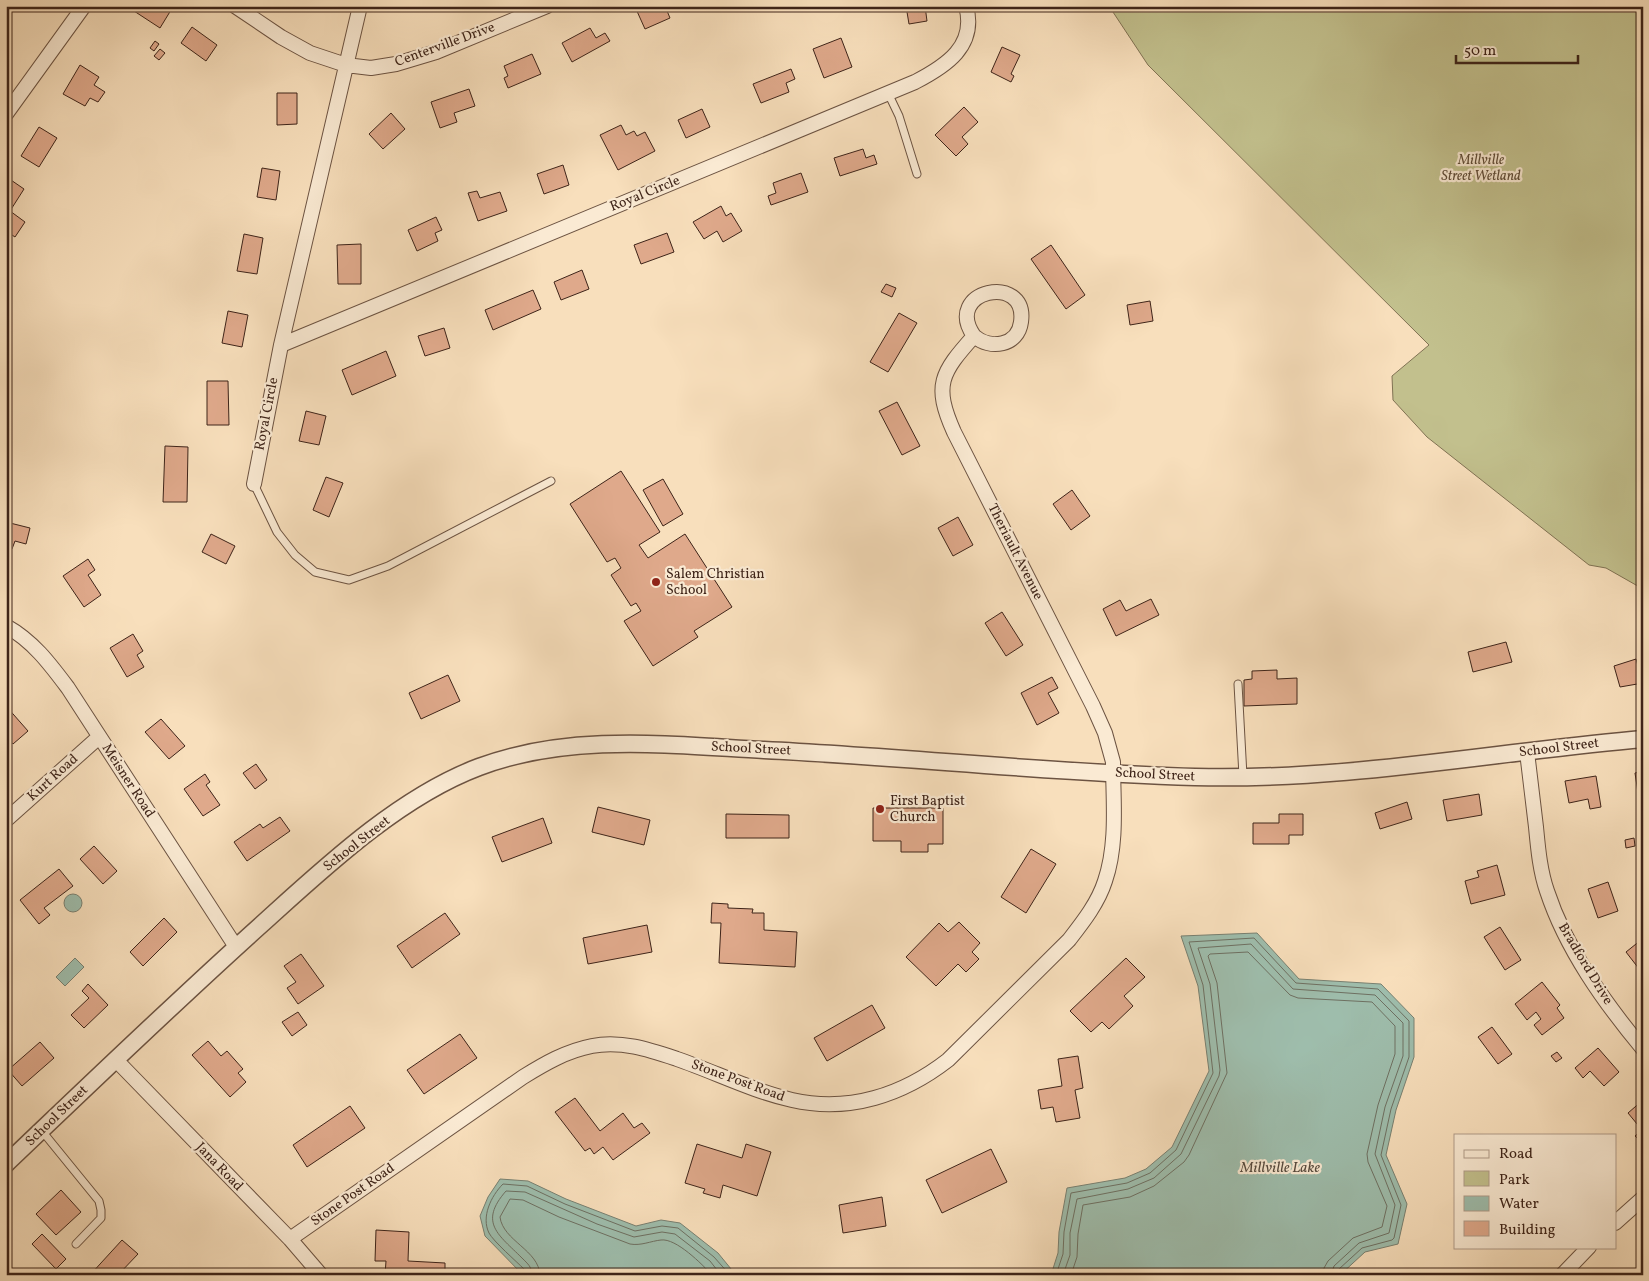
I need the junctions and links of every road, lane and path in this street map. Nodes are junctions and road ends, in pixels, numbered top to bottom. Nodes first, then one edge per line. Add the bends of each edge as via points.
1 (84, 6) edge
2 (235, 6) edge
3 (360, 6) edge
4 (547, 6) edge
5 (966, 6) edge
6 (346, 65) junction
7 (888, 93) junction
8 (6, 114) edge
9 (917, 174) dead end
10 (974, 336) dead end
11 (281, 345) junction
12 (552, 481) dead end
13 (254, 484) joint
14 (6, 626) edge
15 (1238, 684) dead end
16 (99, 737) junction
17 (1643, 739) edge
18 (1527, 752) junction
19 (1113, 773) junction
20 (1242, 777) junction
21 (6, 820) edge
22 (236, 947) junction
23 (1643, 1050) edge
24 (116, 1060) junction
25 (42, 1130) junction
26 (6, 1164) edge
27 (1643, 1198) edge
28 (1616, 1222) edge
29 (290, 1239) junction
30 (76, 1244) dead end
31 (1588, 1248) edge
32 (320, 1275) edge
33 (1562, 1275) edge

1 - 8 street
2 - 6 street, Centerville Drive via 297,46
3 - 6 street, Royal Circle
4 - 6 street, Centerville Drive via 436,52 396,64 371,68
5 - 7 street, Royal Circle via 968,28 961,47 949,62 916,82
6 - 11 street, Royal Circle
7 - 9 lane via 899,116
7 - 11 street, Royal Circle
10 - 19 street, Theriault Avenue via 945,373 942,398 946,414 1094,706 1111,752
11 - 13 street, Royal Circle
12 - 13 lane via 388,566 349,580 315,572 295,555 277,532
14 - 16 street, Meisner Road via 44,658 68,688
15 - 20 lane
16 - 21 street, Kurt Road
16 - 22 street, Meisner Road
17 - 18 street, School Street
18 - 20 street, School Street via 1329,774
18 - 23 street, Bradford Drive via 1546,889 1560,926 1581,964
19 - 20 street, School Street
19 - 22 street, School Street via 835,753 620,743 542,750 479,767 421,796 335,860
19 - 29 street, Stone Post Road via 1110,862 1097,899 1084,920 1069,940 971,1039 913,1084 896,1092 856,1102 813,1103 772,1095 692,1064 639,1048 593,1046 554,1059 523,1077
22 - 24 street, School Street
24 - 25 street, School Street
24 - 29 street, Jana Road
25 - 26 street, School Street
25 - 30 lane via 99,1201 100,1218
27 - 28 street
29 - 32 street, Jana Road
31 - 33 street

